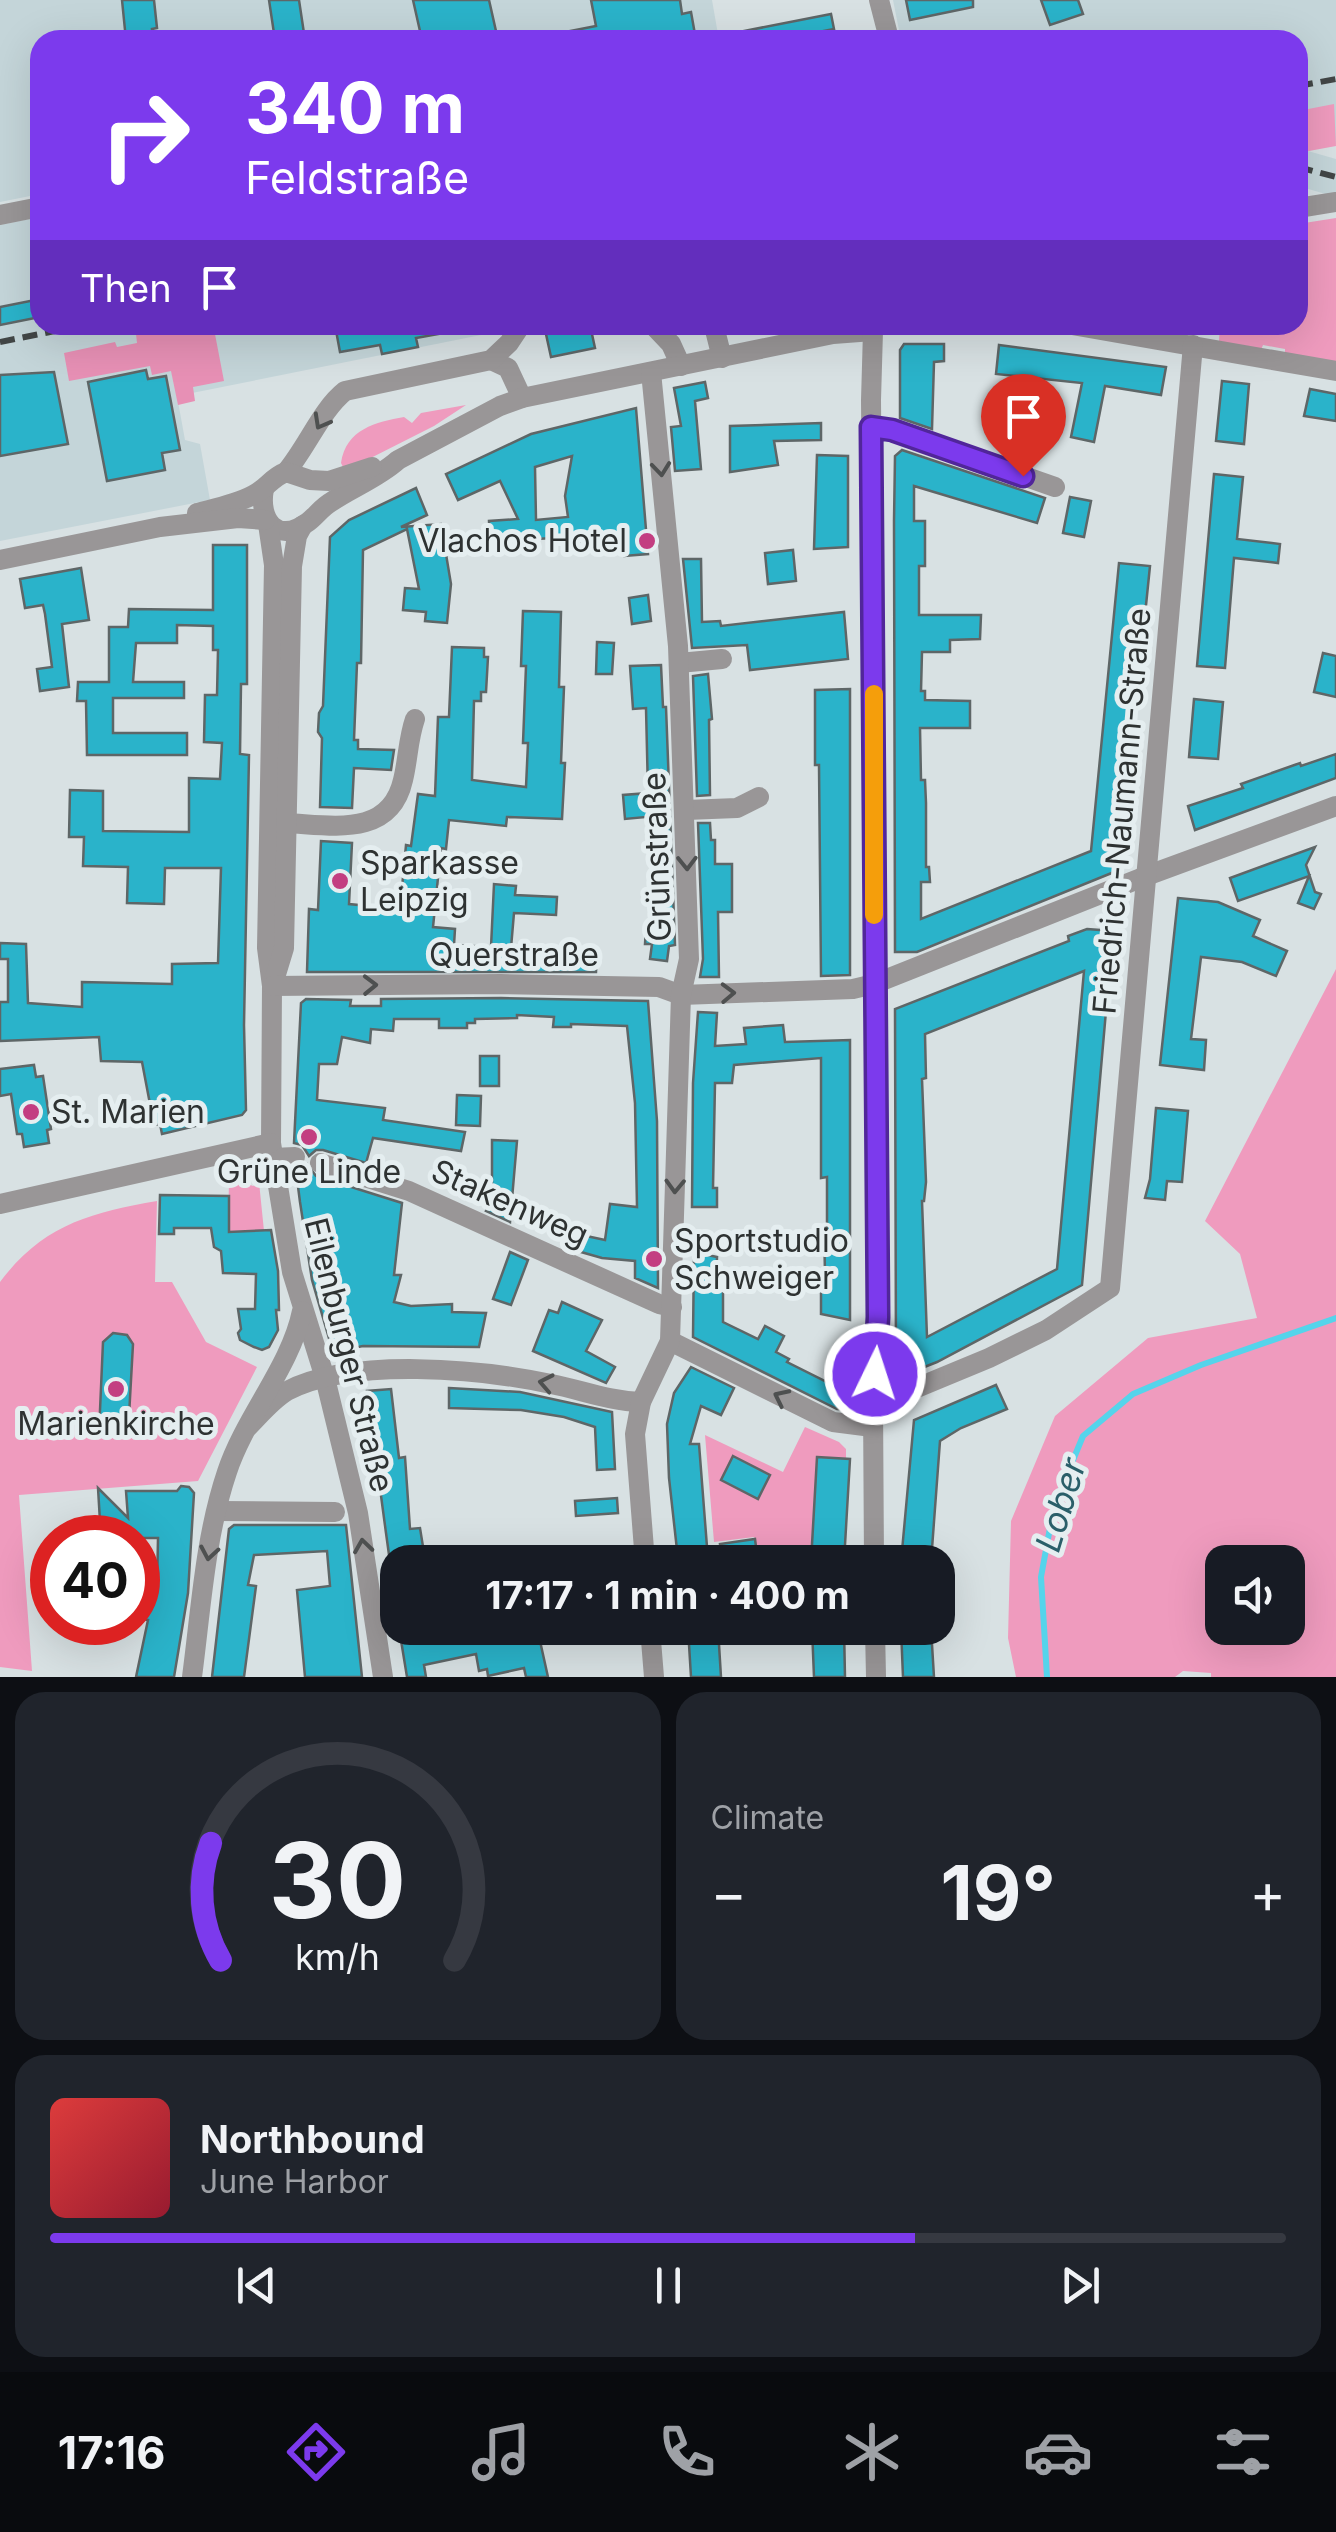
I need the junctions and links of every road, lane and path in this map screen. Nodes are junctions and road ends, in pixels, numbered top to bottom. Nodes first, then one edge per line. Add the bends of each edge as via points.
1 (879, 0) edge
2 (887, 30) edge
3 (1336, 202) edge
4 (1308, 206) edge
5 (30, 209) edge
6 (0, 215) edge
7 (514, 335) edge
8 (663, 335) edge
9 (716, 335) edge
10 (828, 335) edge
11 (875, 335) edge
12 (1133, 335) edge
13 (1194, 345) junction
14 (722, 358) junction
15 (491, 360) junction
16 (681, 366) junction
17 (1336, 371) edge
18 (651, 372) junction
19 (522, 398) junction
20 (871, 427) junction
21 (398, 460) junction
22 (286, 472) junction
23 (310, 480) junction
24 (1056, 487) dead end
25 (264, 489) junction
26 (310, 519) junction
27 (266, 522) junction
28 (160, 527) junction
29 (0, 560) edge
30 (722, 659) dead end
31 (679, 662) junction
32 (415, 719) dead end
33 (760, 796) dead end
34 (1336, 806) edge
35 (686, 810) junction
36 (281, 817) junction
37 (1146, 876) junction
38 (874, 984) junction
39 (272, 986) junction
40 (681, 995) junction
41 (280, 1152) junction
42 (320, 1162) dead end
43 (0, 1204) edge
44 (672, 1306) junction
45 (302, 1311) junction
46 (670, 1342) junction
47 (326, 1378) junction
48 (641, 1402) junction
49 (873, 1402) junction
50 (248, 1427) junction
51 (872, 1427) junction
52 (218, 1511) junction
53 (335, 1512) dead end
54 (644, 1545) edge
55 (874, 1545) edge
56 (651, 1645) edge
57 (875, 1645) edge
58 (192, 1677) edge
59 (383, 1677) edge
60 (654, 1677) edge
61 (876, 1677) edge

1 - 2 street
3 - 4 street
5 - 6 street
7 - 15 street
8 - 16 street
9 - 14 street
10 - 14 street
11 - 20 street
12 - 13 street
13 - 17 street
13 - 37 street, Friedrich-Naumann-Straße
14 - 16 street
15 - 19 street via 508,368
15 -> 22 street via 345,390
16 - 18 street
18 - 19 street
18 -> 31 street, Grünstraße
19 - 21 street
20 - 24 street
20 - 38 street
21 - 23 street via 330,481
21 - 26 street
22 - 23 street
22 - 25 street
23 - 26 street via 318,494
25 - 27 street
25 - 28 street
26 - 27 street via 285,530
26 - 36 street, Eilenburger Straße via 297,536 292,566
27 - 28 street via 238,518
27 - 36 street, Eilenburger Straße via 274,565
28 - 29 street
30 - 31 street
31 - 35 street, Grünstraße
32 - 36 street via 402,786 377,820 359,826
33 - 35 street via 737,808
34 - 37 street, Querstraße
35 -> 40 street, Grünstraße via 689,958
36 - 39 street, Eilenburger Straße via 267,948
37 - 38 street, Querstraße
37 - 49 street, Friedrich-Naumann-Straße via 1112,1283 1104,1295 1046,1330
40 -> 38 street, Querstraße
38 - 49 street
39 -> 40 street, Querstraße via 639,986
39 - 41 street, Eilenburger Straße
40 -> 44 street, Grünstraße
41 - 43 street
41 - 45 street, Eilenburger Straße
42 - 44 street, Stakenweg via 409,1191
44 - 46 street, Grünstraße
45 - 47 street, Eilenburger Straße
45 - 50 street
46 - 48 street
51 -> 46 street via 833,1422
48 -> 47 street via 491,1373 407,1370
47 - 50 street via 284,1393
59 -> 47 street, Eilenburger Straße via 358,1512
48 - 54 street via 635,1434
49 - 51 street
50 - 52 street
51 - 55 street
52 - 53 street
52 -> 58 street
56 - 60 street
57 - 61 street

